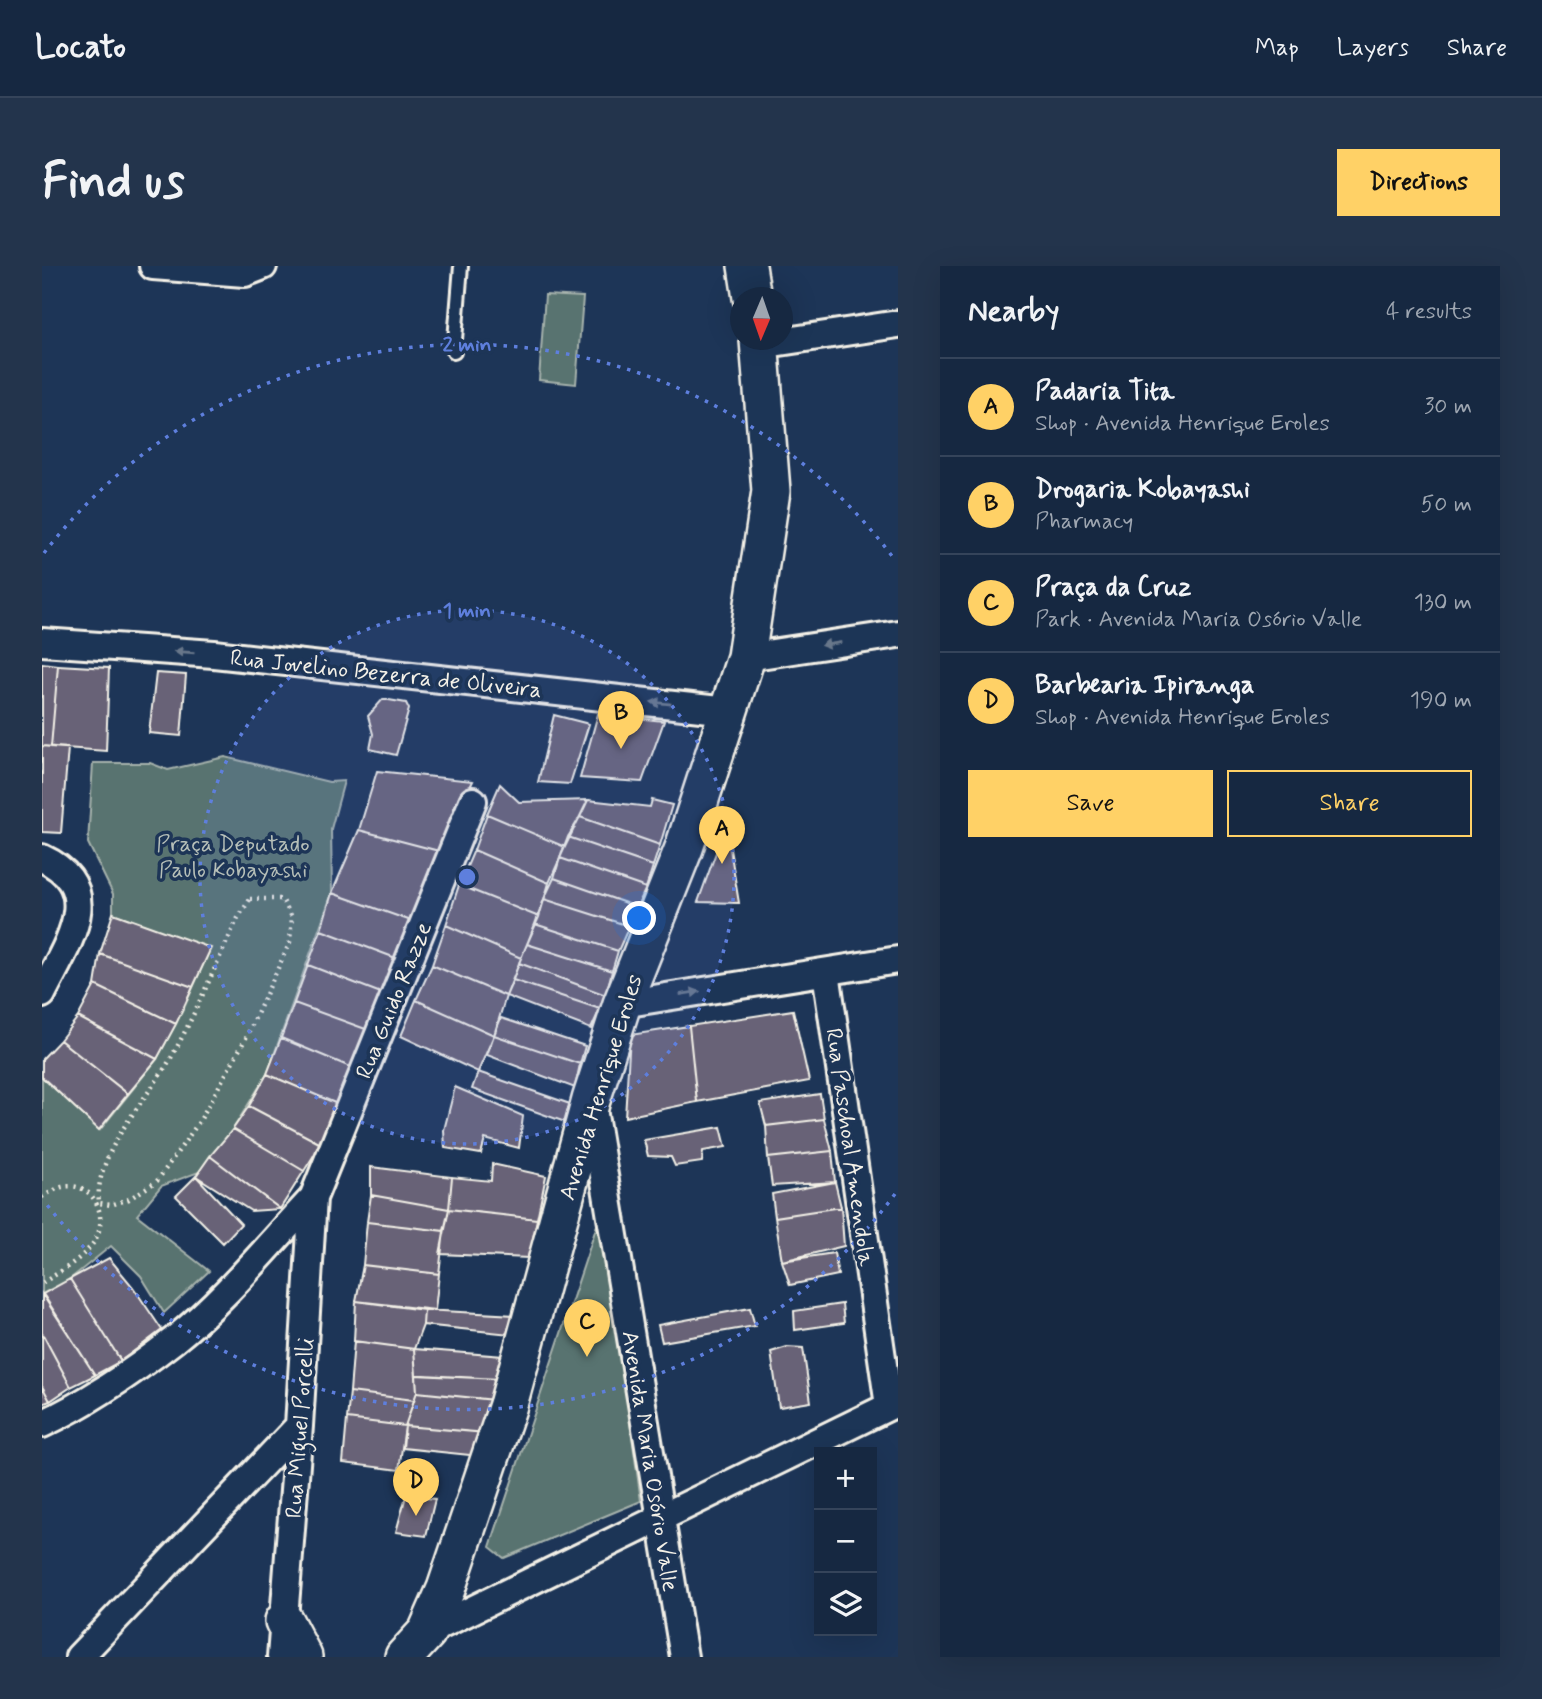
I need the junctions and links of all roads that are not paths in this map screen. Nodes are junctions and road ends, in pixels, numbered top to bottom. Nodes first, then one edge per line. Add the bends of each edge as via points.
1 (153, 266) edge
2 (263, 266) edge
3 (461, 266) edge
4 (747, 266) edge
5 (750, 287) edge
6 (898, 324) edge
7 (793, 338) edge
8 (760, 350) edge
9 (454, 352) dead end
10 (898, 634) edge
11 (42, 642) edge
12 (746, 657) junction
13 (729, 711) junction
14 (473, 802) dead end
15 (42, 858) edge
16 (898, 960) edge
17 (826, 972) junction
18 (42, 994) edge
19 (622, 1004) junction
20 (591, 1100) junction
21 (313, 1198) junction
22 (894, 1404) edge
23 (42, 1424) edge
24 (299, 1426) junction
25 (660, 1517) junction
26 (284, 1621) junction
27 (416, 1645) edge
28 (79, 1657) edge
29 (281, 1657) edge
30 (303, 1657) edge
31 (684, 1657) edge

1 - 2 street via 245,273
3 - 9 lane
4 - 5 main road
6 - 7 street
8 - 12 main road, Avenida Henrique Eroles via 771,491
10 -> 12 street
13 -> 11 street, Rua Jovelino Bezerra de Oliveira via 214,654
12 - 13 main road, Avenida Henrique Eroles
13 - 19 main road, Avenida Henrique Eroles via 684,848
14 - 21 street, Rua Guido Razze
15 - 18 street via 70,879 79,906 74,930
16 - 17 street
19 -> 17 street
17 - 22 street, Rua Paschoal Amendola
19 - 20 main road, Avenida Henrique Eroles
20 - 25 street, Avenida Maria Osório Valle
20 - 27 main road, Avenida Henrique Eroles via 508,1405 446,1589
21 - 23 street via 175,1339 121,1378
21 - 24 street, Rua Miguel Porcelli
22 - 25 street
24 - 26 street, Rua Miguel Porcelli
24 - 28 street
25 - 27 street
25 - 31 street, Avenida Maria Osório Valle
26 - 29 street, Rua Miguel Porcelli
26 - 30 main road

